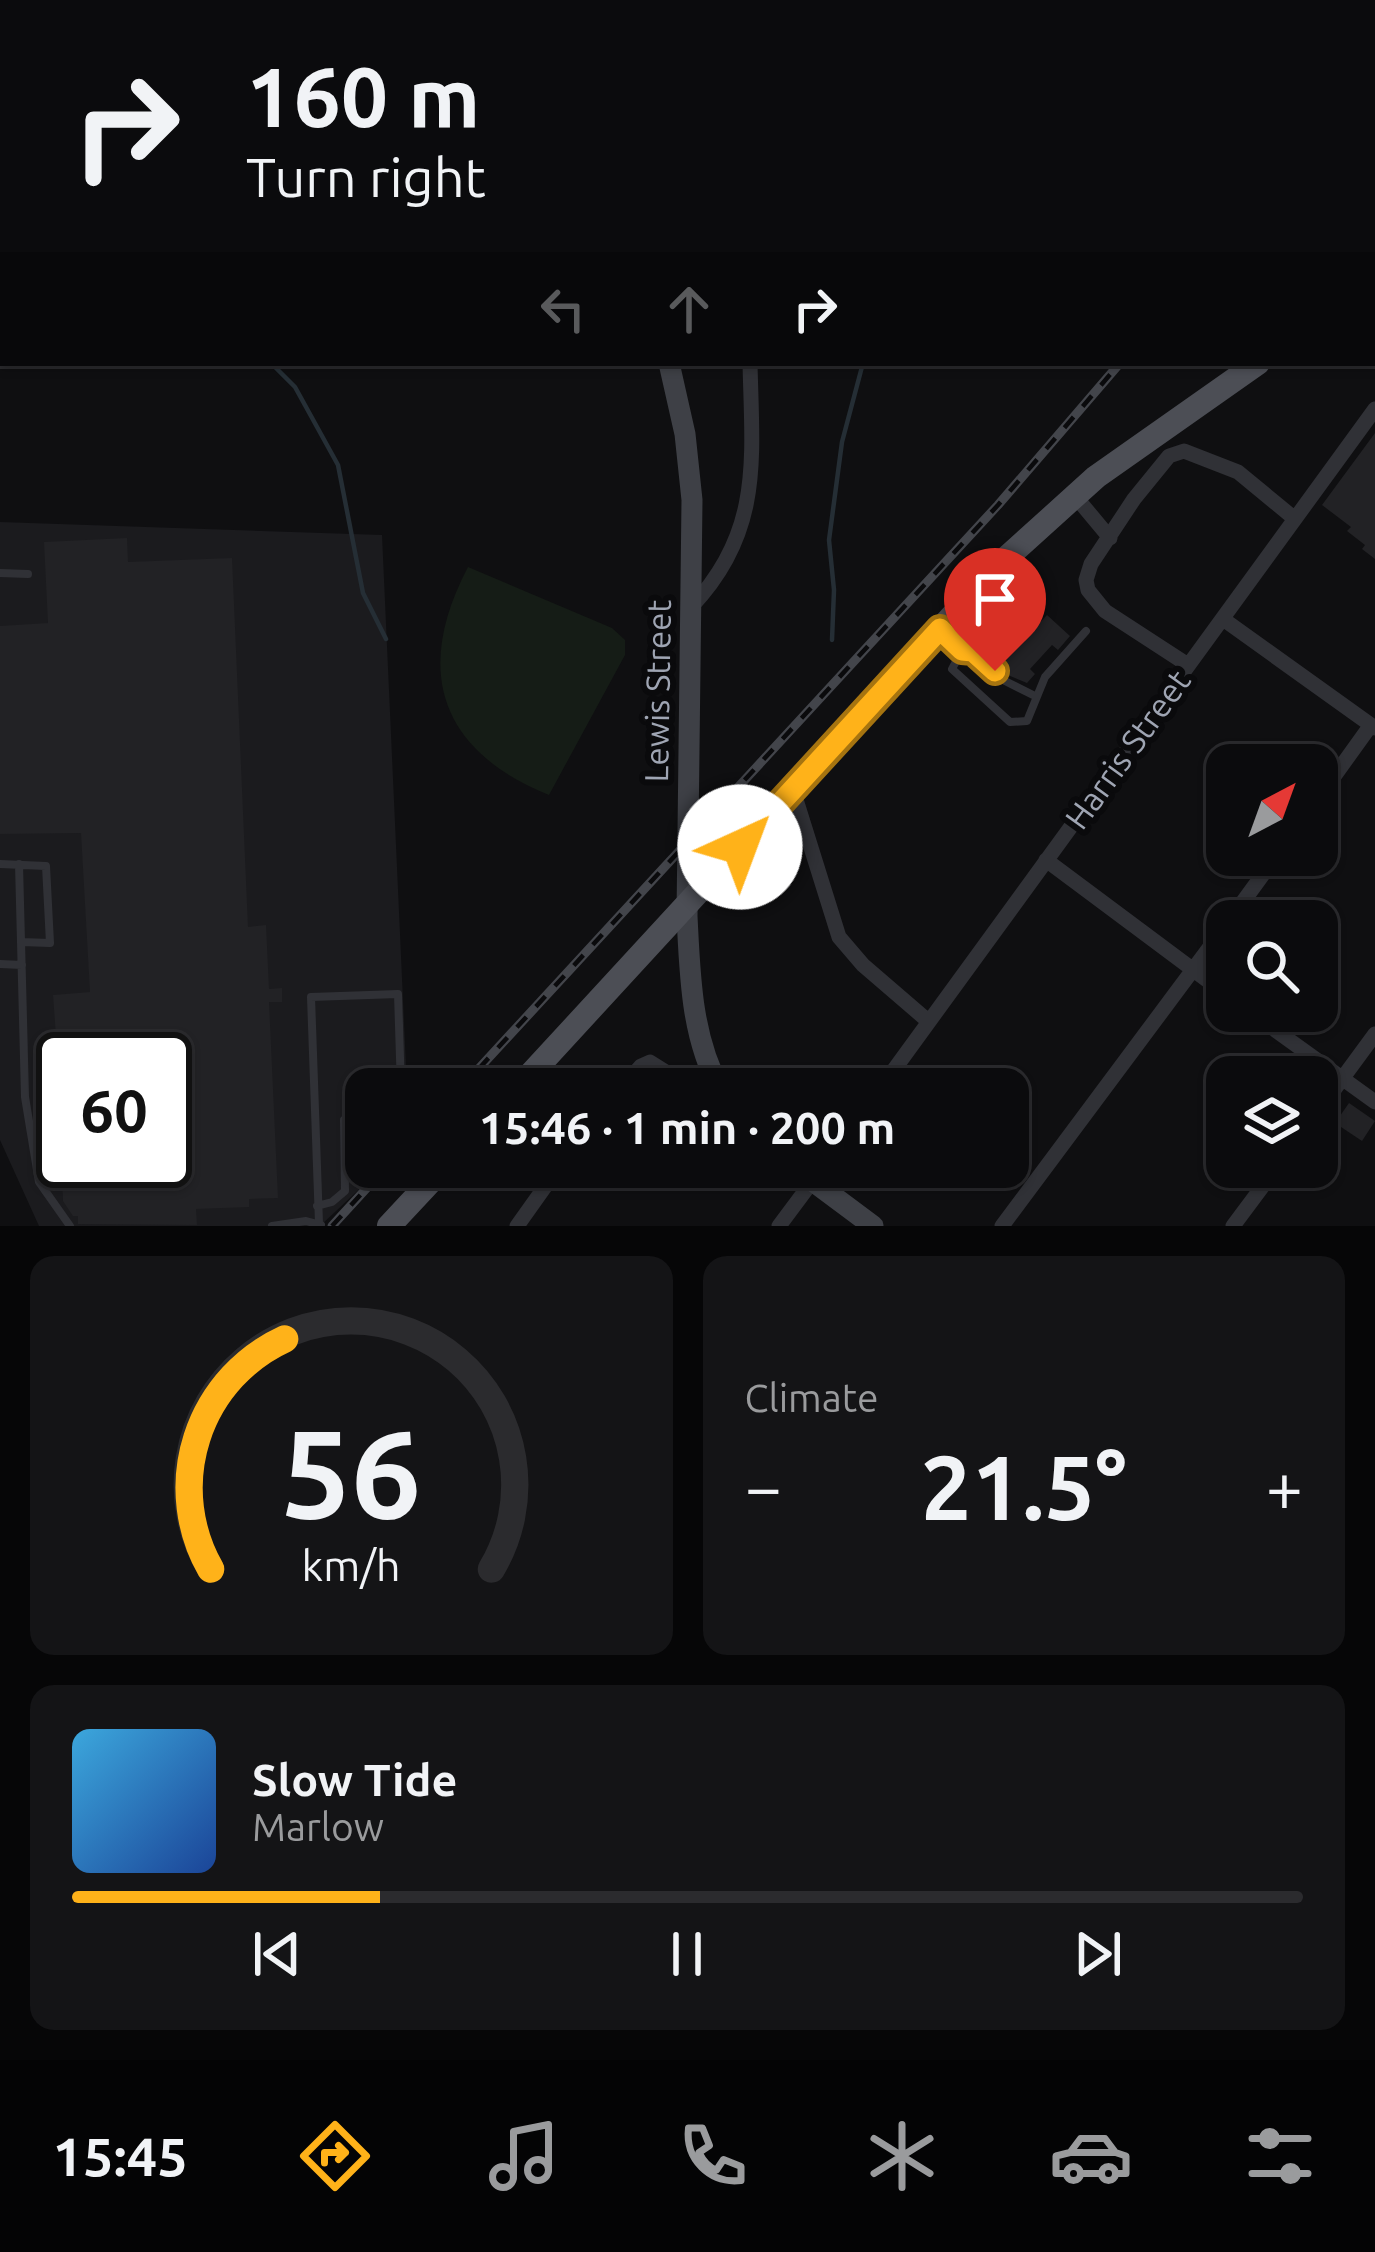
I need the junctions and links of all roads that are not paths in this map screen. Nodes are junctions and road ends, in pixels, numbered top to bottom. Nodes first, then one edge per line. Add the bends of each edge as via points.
1 (670, 366) edge
2 (750, 366) edge
3 (1254, 366) edge
4 (1375, 410) edge
5 (1075, 496) junction
6 (1295, 519) junction
7 (1110, 538) junction
8 (0, 573) edge
9 (28, 574) dead end
10 (692, 606) junction
11 (1223, 619) junction
12 (940, 629) junction
13 (1086, 631) dead end
14 (962, 650) junction
15 (1188, 665) junction
16 (995, 671) dead end
17 (1005, 681) dead end
18 (1035, 696) junction
19 (1373, 726) edge
20 (1338, 772) edge
21 (793, 790) junction
22 (1046, 860) junction
23 (0, 864) edge
24 (19, 864) junction
25 (687, 904) junction
26 (21, 942) junction
27 (1206, 952) edge
28 (0, 964) edge
29 (22, 965) junction
30 (1193, 970) junction
31 (1206, 980) edge
32 (928, 1021) junction
33 (1278, 1032) edge
34 (1375, 1034) edge
35 (400, 1068) edge
36 (536, 1068) edge
37 (708, 1068) edge
38 (895, 1068) edge
39 (1342, 1078) junction
40 (1338, 1084) edge
41 (1375, 1102) edge
42 (345, 1120) edge
43 (424, 1188) edge
44 (544, 1188) edge
45 (808, 1188) edge
46 (833, 1188) edge
47 (1261, 1188) edge
48 (317, 1206) junction
49 (321, 1225) edge
50 (70, 1226) edge
51 (272, 1226) edge
52 (389, 1226) edge
53 (517, 1226) edge
54 (779, 1226) edge
55 (873, 1226) edge
56 (1002, 1226) edge
57 (1233, 1226) edge

1 - 10 street, Lewis Street via 690,465
2 - 10 street via 751,488 722,566
3 - 5 main road
4 - 6 street, Harris Street
5 - 7 street
5 - 12 main road
6 - 7 street via 1238,472 1184,451 1155,472
6 - 11 street, Harris Street
7 - 15 street via 1086,580 1095,603
8 - 9 lane
10 - 25 street, Lewis Street
11 - 15 street, Harris Street
11 - 19 street
12 - 14 lane
12 - 21 main road
13 - 18 lane
14 - 16 lane
14 - 18 lane via 952,669 1010,722 1027,722
15 - 22 street, Harris Street
17 - 18 lane
19 - 20 street
21 - 25 main road
21 - 32 street via 838,937
22 - 30 street
22 - 32 street, Harris Street
23 - 24 lane
24 - 26 lane
24 - 26 lane via 46,866 50,943
25 - 36 main road
25 - 37 street, Lewis Street via 690,985
26 - 29 lane
27 - 30 street
28 - 29 lane
29 - 50 lane via 25,1096 39,1182
30 - 31 street
30 - 56 street
32 - 38 street, Harris Street
33 - 39 street
34 - 39 street
35 - 48 lane via 398,994 311,997
39 - 40 street
39 - 41 street
42 - 48 lane via 345,1191
43 - 52 main road
44 - 53 street
45 - 54 street
46 - 55 street
47 - 57 street
48 - 49 lane
49 - 51 lane

